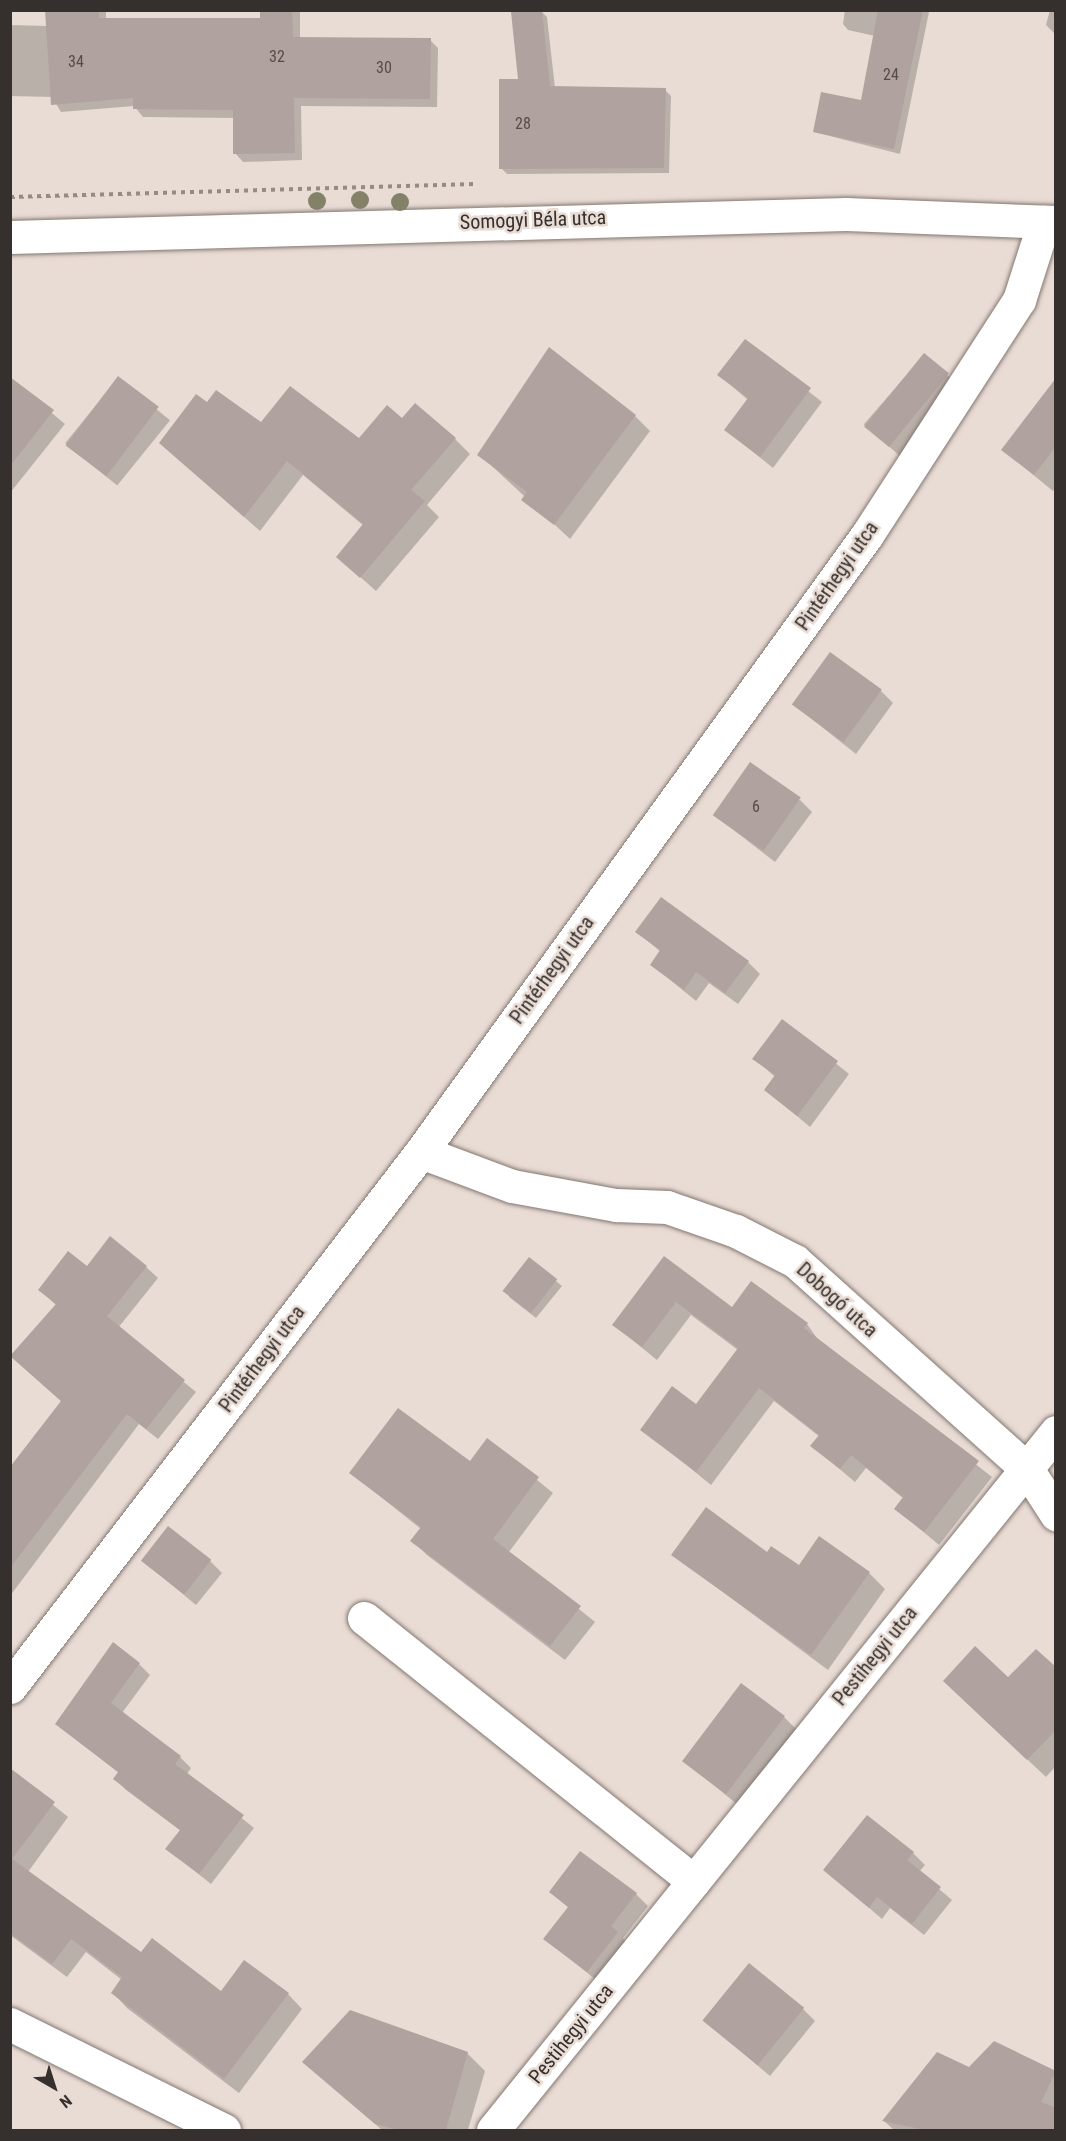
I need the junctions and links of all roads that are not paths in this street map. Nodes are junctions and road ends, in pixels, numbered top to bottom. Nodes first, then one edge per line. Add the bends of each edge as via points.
1 (1050, 222) edge
2 (10, 237) edge
3 (421, 1152) junction
4 (1056, 1432) edge
5 (1026, 1469) junction
6 (1056, 1514) edge
7 (364, 1618) dead end
8 (10, 1687) edge
9 (694, 1881) junction
10 (10, 2024) edge
11 (224, 2130) edge
12 (493, 2130) edge

1 - 2 street, Somogyi Béla utca via 788,215
1 - 3 street, Pintérhegyi utca via 1019,300 867,535
3 - 5 street, Dobogó utca via 512,1186 616,1205 667,1207 736,1231 795,1261
3 - 8 street, Pintérhegyi utca
4 - 5 street, Pestihegyi utca
5 - 6 street, Dobogó utca
5 - 9 street, Pestihegyi utca
7 - 9 street
9 - 12 street, Pestihegyi utca
10 - 11 street

